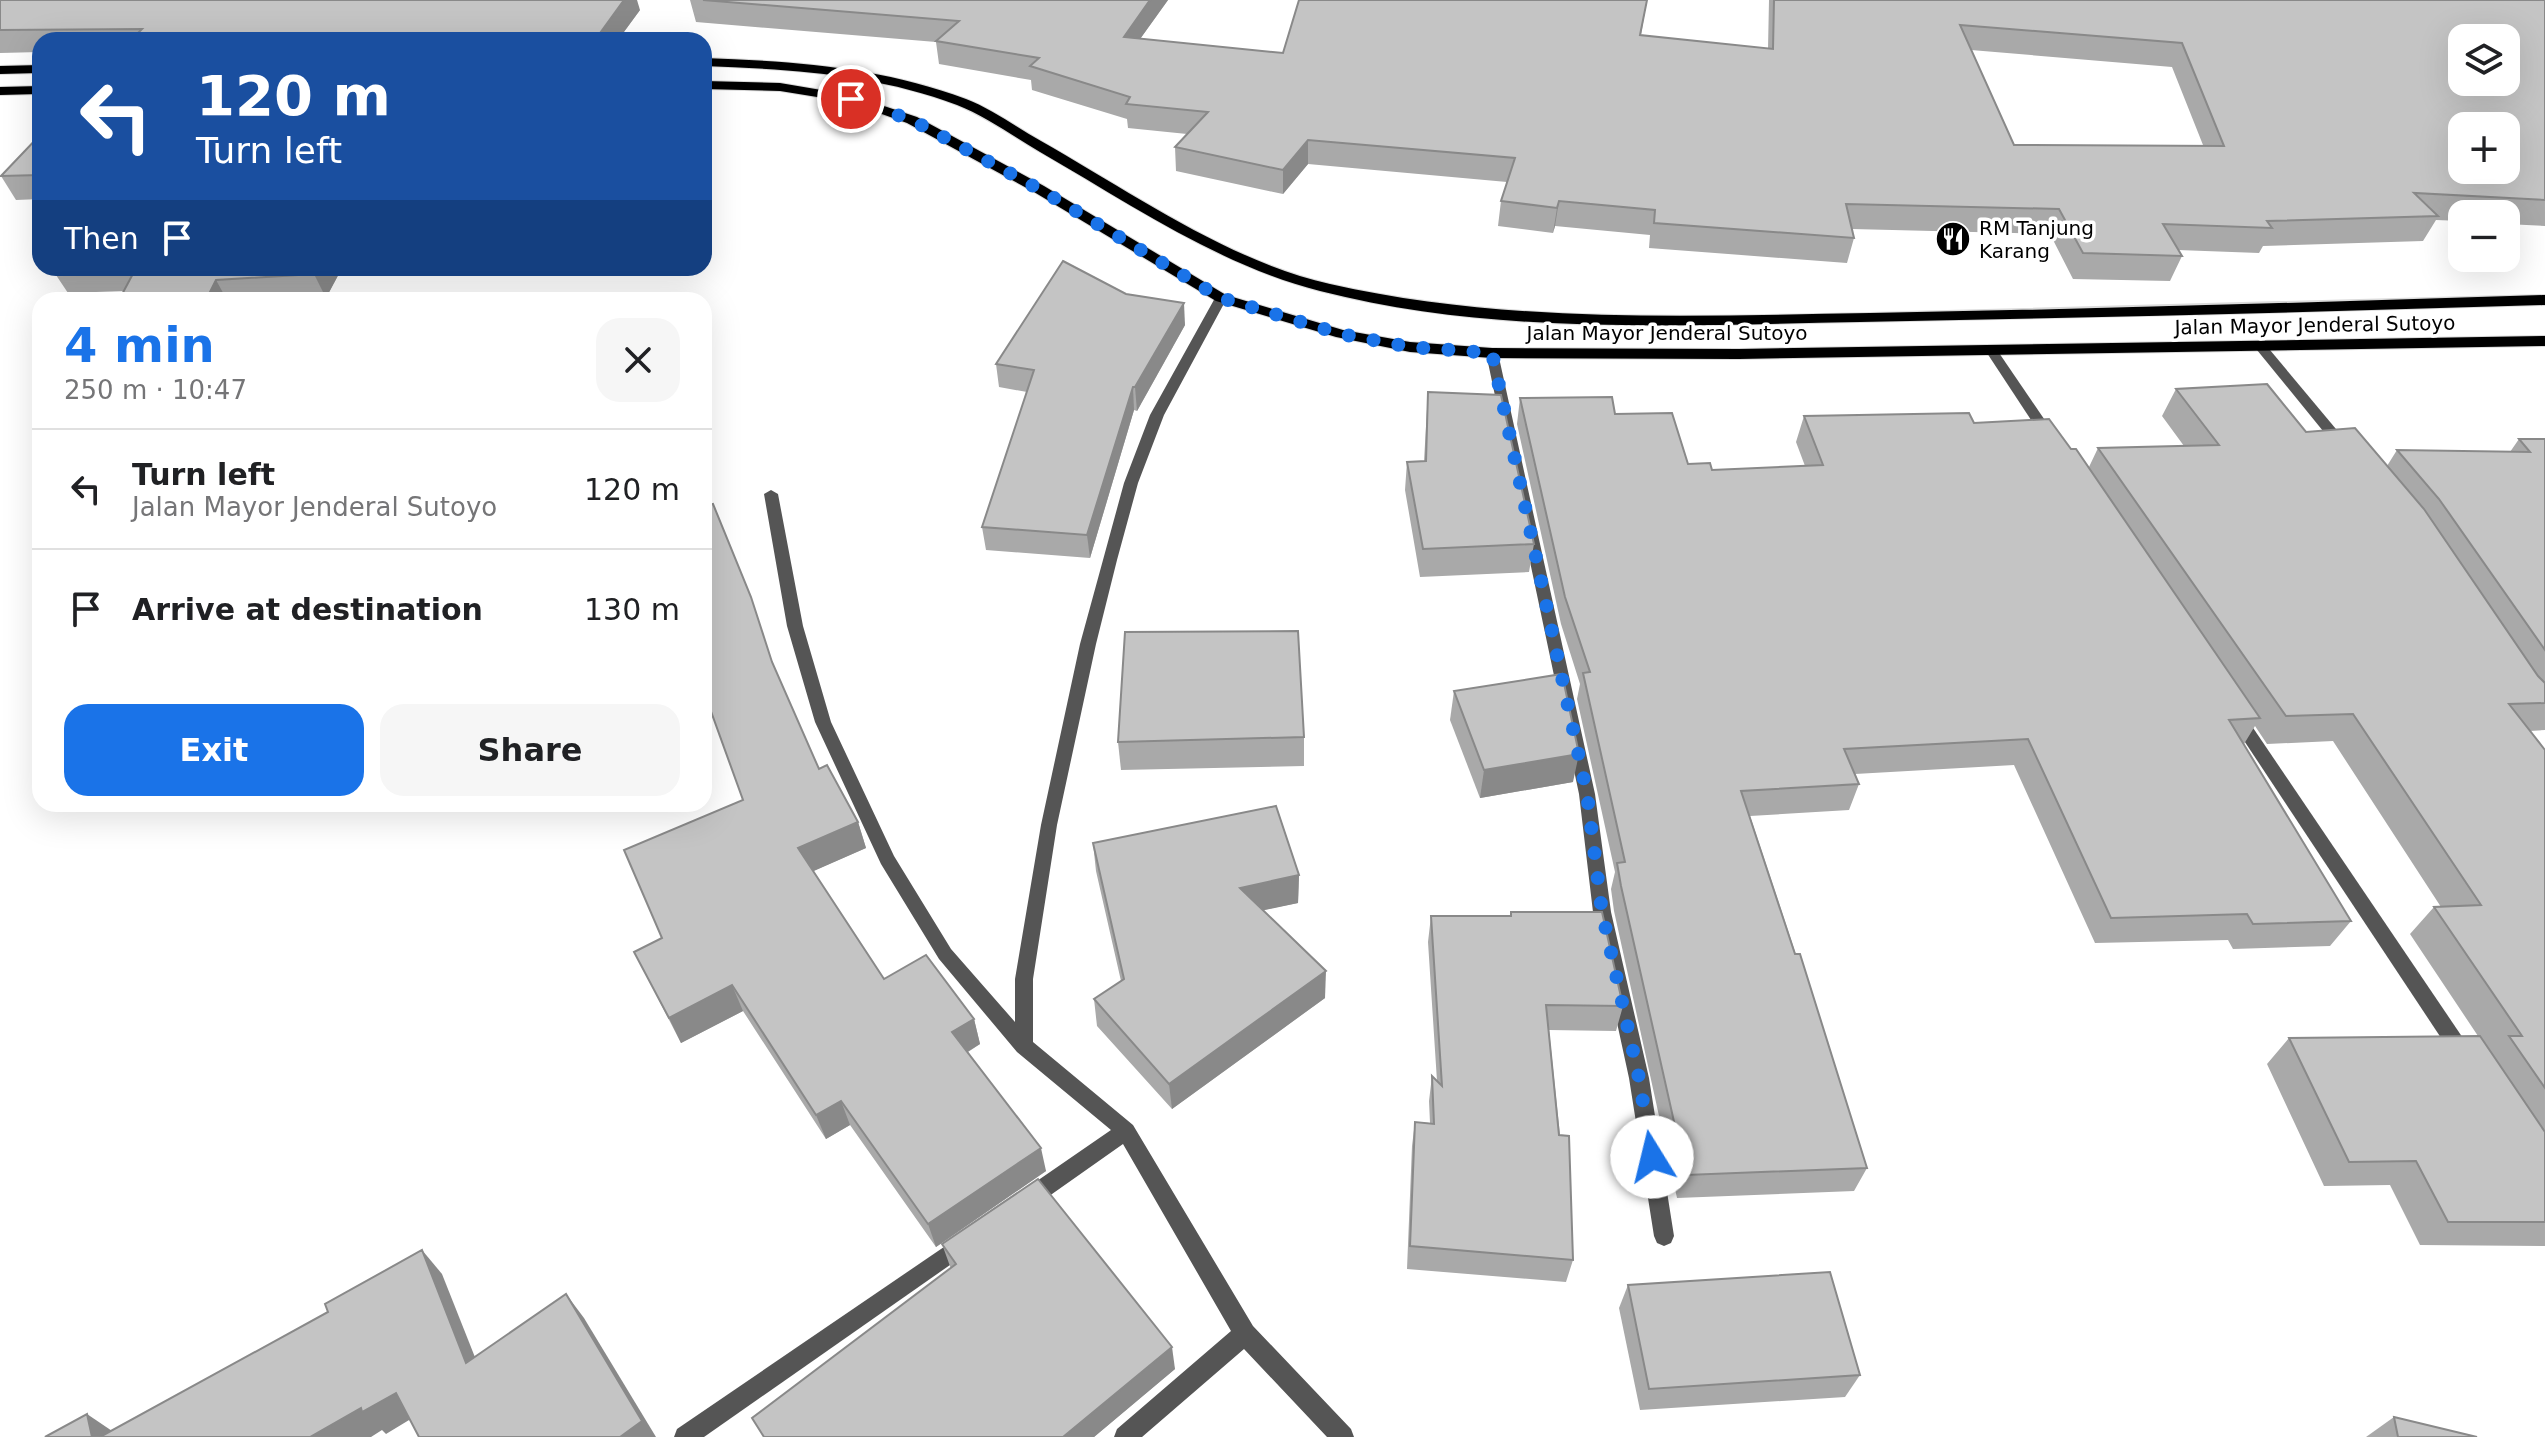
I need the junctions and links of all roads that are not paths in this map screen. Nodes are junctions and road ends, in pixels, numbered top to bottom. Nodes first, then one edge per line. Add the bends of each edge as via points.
1 (712, 62) edge
2 (32, 69) edge
3 (0, 70) edge
4 (712, 85) edge
5 (32, 90) edge
6 (0, 91) edge
7 (1221, 298) junction
8 (2545, 300) edge
9 (2545, 341) edge
10 (2261, 347) junction
11 (1991, 350) junction
12 (1492, 353) junction
13 (2062, 455) edge
14 (2352, 458) edge
15 (771, 494) dead end
16 (2229, 704) edge
17 (1024, 1046) junction
18 (2475, 1072) edge
19 (1126, 1131) junction
20 (1009, 1212) edge
21 (983, 1230) edge
22 (1664, 1236) dead end
23 (1245, 1334) junction
24 (685, 1437) edge
25 (1125, 1437) edge
26 (1343, 1437) edge

1 - 8 main road, Jalan Mayor Jenderal Sutoyo via 794,65 886,80 964,103 1229,254 1322,287 1432,307 1537,318 1658,321
2 - 3 main road
4 - 7 main road, Jalan Mayor Jenderal Sutoyo via 780,87 851,99 912,120
5 - 6 main road
7 - 12 main road, Jalan Mayor Jenderal Sutoyo via 1341,334 1410,347
7 - 17 street via 1157,415 1131,483 1099,602 1049,825 1024,979
9 - 10 main road, Jalan Mayor Jenderal Sutoyo
10 - 11 main road, Jalan Mayor Jenderal Sutoyo
10 - 14 street
11 - 12 main road, Jalan Mayor Jenderal Sutoyo
11 - 13 street
12 - 22 street via 1587,794 1602,912 1639,1078
15 - 17 street via 795,626 823,722 887,859 945,954
16 - 18 street
17 - 19 street
19 - 20 street
19 - 23 street
21 - 24 street
23 - 25 street
23 - 26 street

